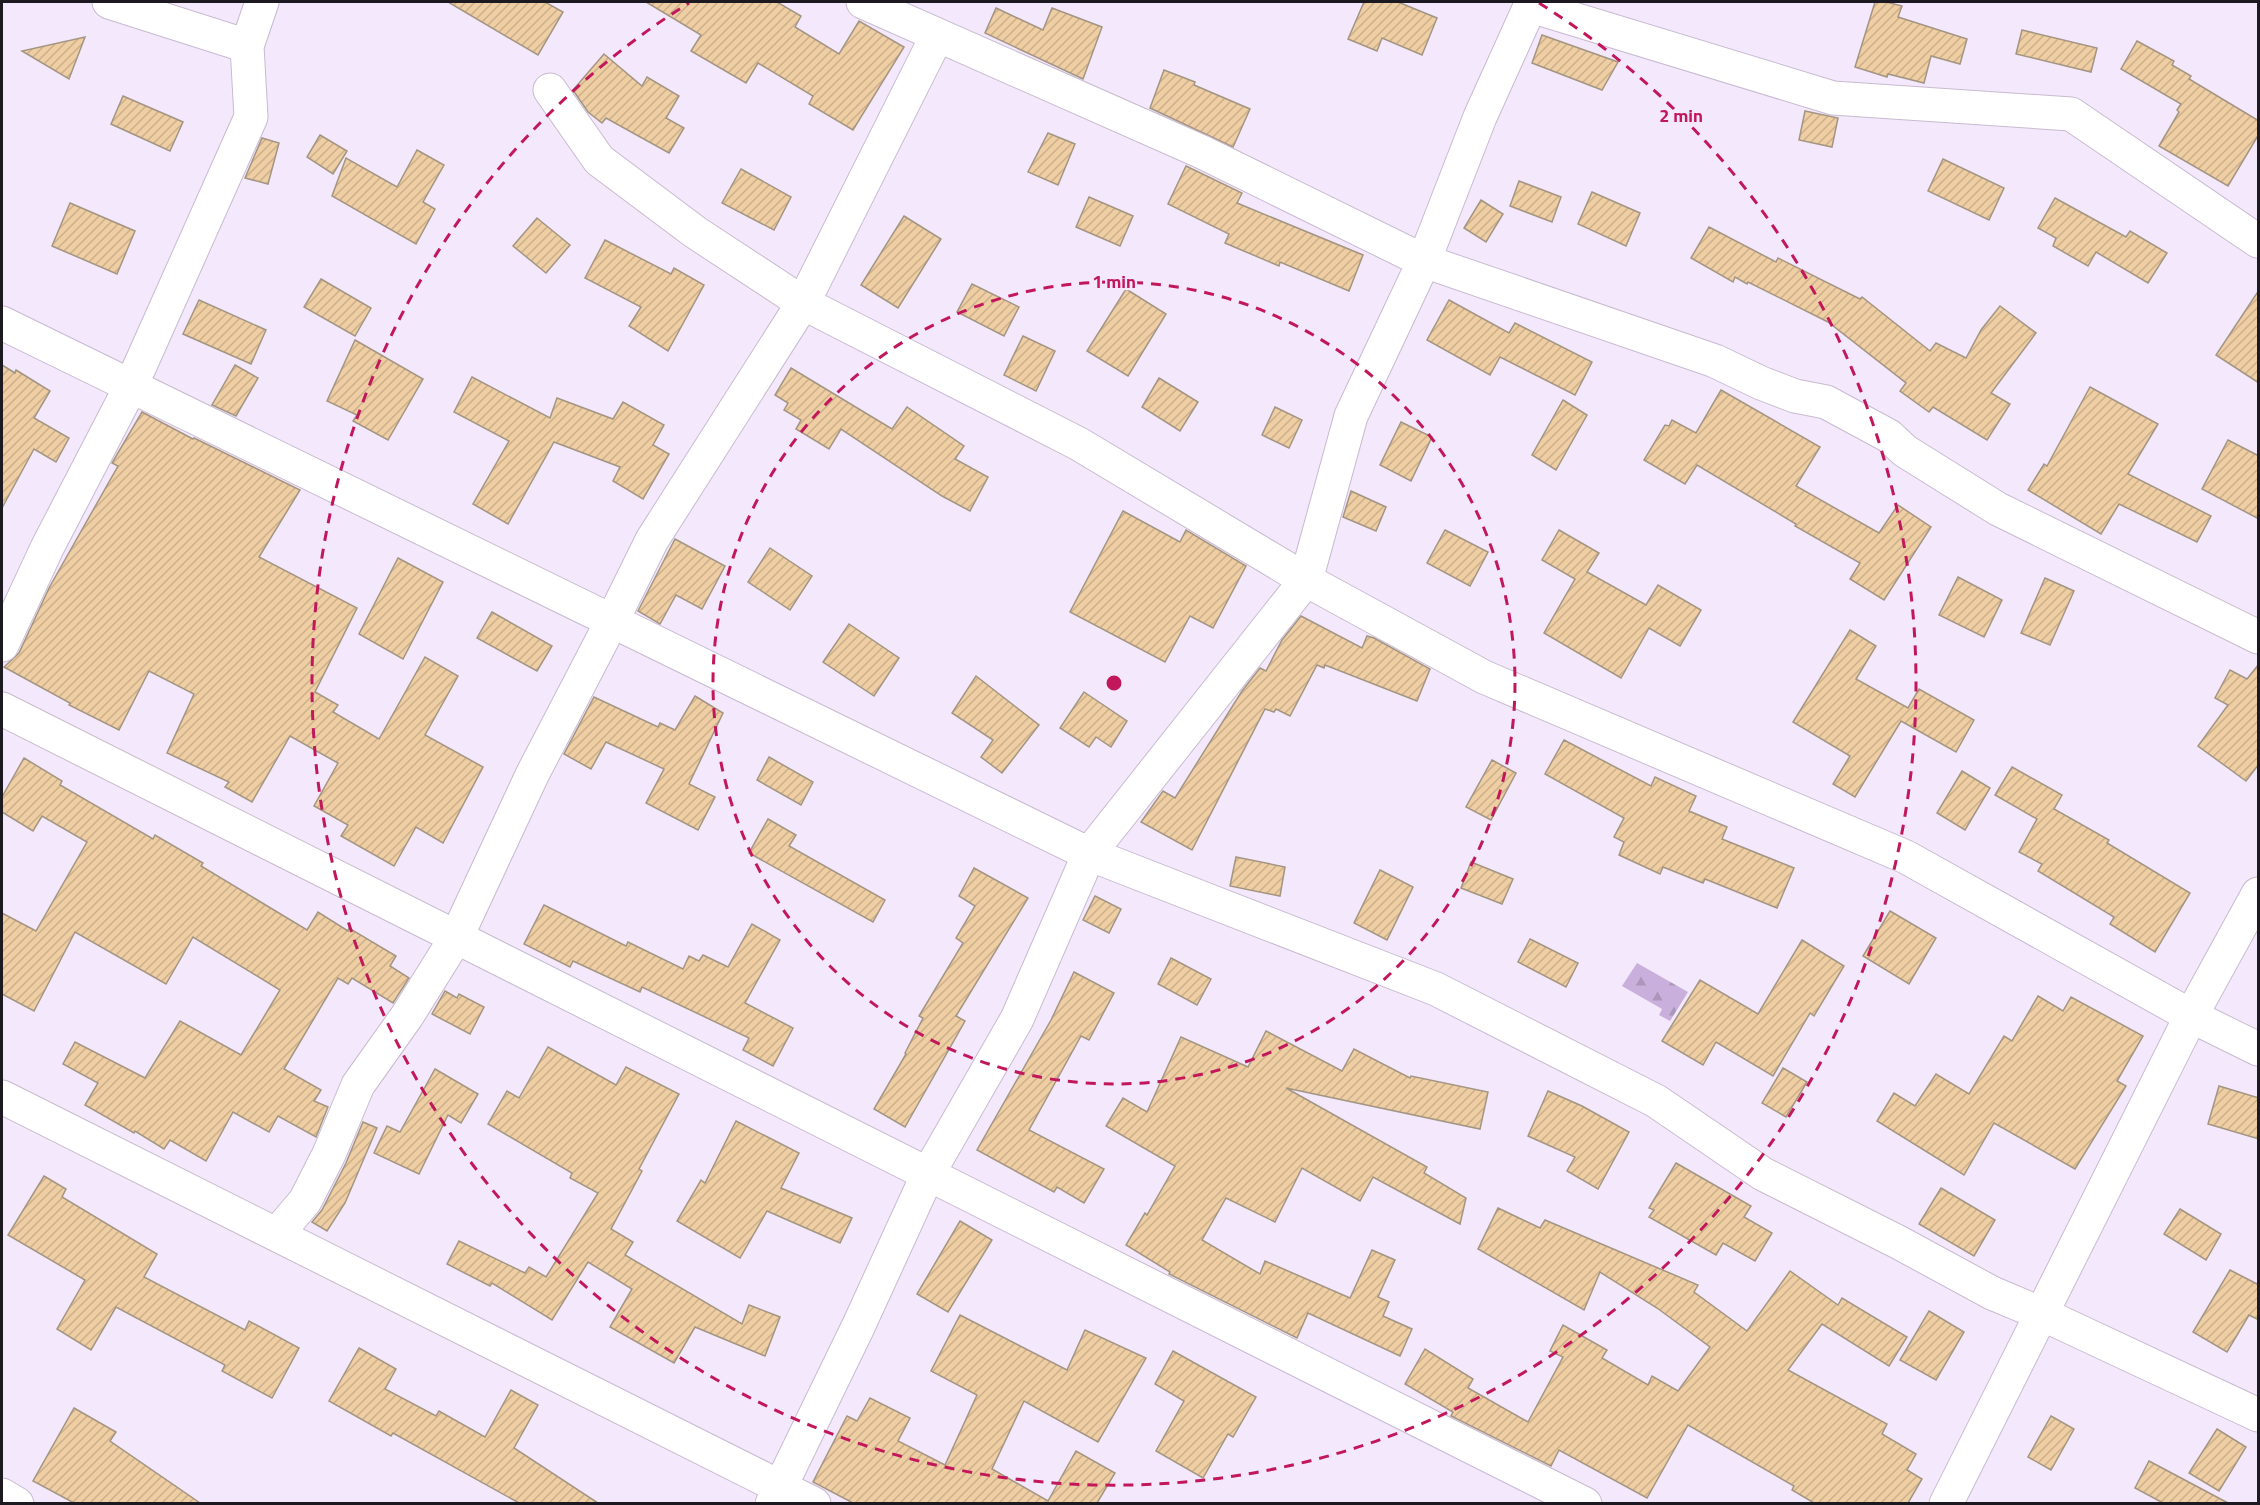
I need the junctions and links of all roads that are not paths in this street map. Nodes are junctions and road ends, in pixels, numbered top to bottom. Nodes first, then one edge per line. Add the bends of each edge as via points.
1 (109, 2) edge
2 (262, 2) edge
3 (864, 2) edge
4 (1532, 4) edge
5 (937, 36) junction
6 (247, 46) junction
7 (550, 90) dead end
8 (2259, 241) edge
9 (1424, 261) junction
10 (803, 303) junction
11 (2, 323) edge
12 (131, 386) junction
13 (1306, 580) junction
14 (612, 621) junction
15 (2259, 637) edge
16 (2, 645) edge
17 (2, 709) edge
18 (1089, 854) junction
19 (2259, 894) edge
20 (457, 936) junction
21 (2191, 1016) junction
22 (2259, 1049) edge
23 (2, 1097) edge
24 (928, 1174) junction
25 (277, 1234) junction
26 (2042, 1314) junction
27 (2259, 1416) edge
28 (2, 1495) edge
29 (776, 1495) edge
30 (17, 1503) edge
31 (814, 1503) edge
32 (1586, 1503) edge
33 (1946, 1503) edge

1 - 6 street
2 - 6 street
3 - 5 street
4 - 8 street via 1833,98 2071,114
4 - 9 street via 1480,117
5 - 9 street via 1202,152
5 - 10 street
6 - 12 street via 251,117
7 - 10 street via 599,160 695,232
9 - 13 street via 1351,416
9 - 15 street via 1715,361 1795,396 1826,402 1889,435 1905,451 1998,509
10 - 13 street via 1079,444
10 - 14 street via 652,540
11 - 12 street
12 - 14 street
12 - 16 street
13 - 18 street
13 - 21 street via 1484,677 1906,857
14 - 18 street
14 - 20 street via 532,775
17 - 20 street
18 - 24 street via 1017,1018
18 - 26 street via 1436,989 1656,1101 1763,1174 1992,1293
19 - 21 street
20 - 24 street
20 - 25 street via 407,1016 357,1085 305,1201
21 - 22 street
21 - 26 street
23 - 25 street
24 - 29 street
24 - 32 street
25 - 29 street
26 - 27 street
26 - 33 street
28 - 30 street
29 - 31 street

